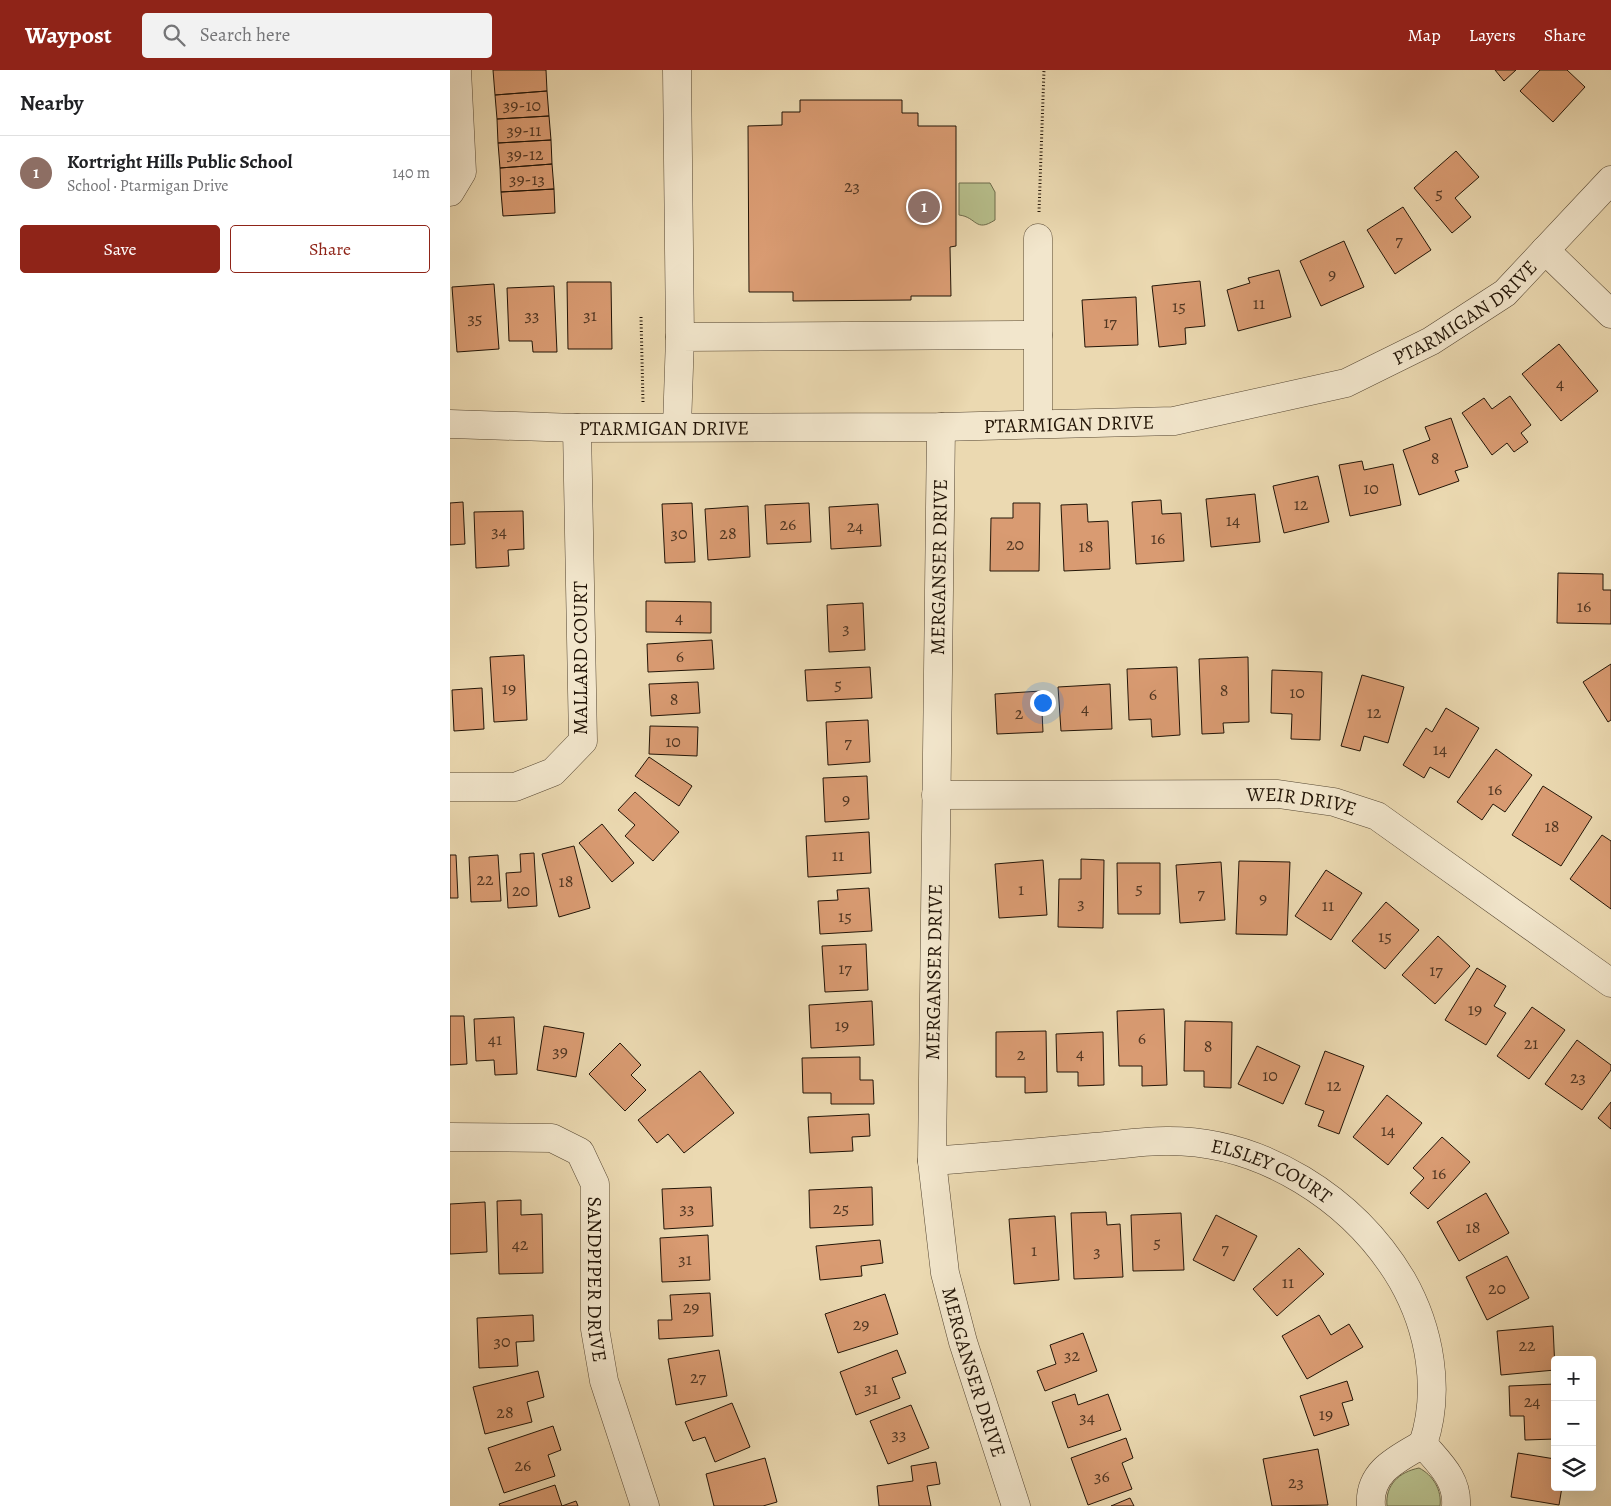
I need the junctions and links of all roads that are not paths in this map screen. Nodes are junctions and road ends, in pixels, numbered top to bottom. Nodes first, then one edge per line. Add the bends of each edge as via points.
1 (457, 70) edge
2 (677, 70) edge
3 (1611, 180) edge
4 (450, 192) edge
5 (1038, 238) road end
6 (1545, 250) junction
7 (1611, 314) edge
8 (1038, 335) junction
9 (680, 337) junction
10 (450, 424) edge
11 (1038, 424) junction
12 (677, 427) junction
13 (941, 427) junction
14 (577, 428) junction
15 (450, 787) edge
16 (936, 795) junction
17 (1611, 983) edge
18 (450, 1136) edge
19 (932, 1161) junction
20 (1423, 1444) junction
21 (645, 1506) edge
22 (1016, 1506) edge
23 (1371, 1506) edge
24 (1456, 1506) edge

1 - 4 street via 462,172
2 - 9 street
3 - 6 street, PTARMIGAN DRIVE
5 - 8 street
6 - 7 street
6 - 11 street, PTARMIGAN DRIVE via 1505,293 1431,341 1346,383 1174,421
8 - 9 street
8 - 11 street
9 - 12 street
10 - 14 street, PTARMIGAN DRIVE
11 - 13 street, PTARMIGAN DRIVE
12 - 13 street, PTARMIGAN DRIVE
12 - 14 street, PTARMIGAN DRIVE
13 - 16 street, MERGANSER DRIVE
14 - 15 street, MALLARD COURT via 583,741 552,772 514,787
16 - 17 street, WEIR DRIVE via 1278,794 1334,802 1377,816
16 - 19 street, MERGANSER DRIVE
18 - 21 street, SANDPIPER DRIVE via 552,1138 580,1152 595,1184 594,1329 604,1381
19 - 20 street, ELSLEY COURT via 1166,1141 1205,1144 1244,1153 1303,1180 1338,1205 1369,1234 1395,1269 1416,1308 1431,1367 1431,1412
19 - 22 street, MERGANSER DRIVE via 945,1273 963,1342
20 - 23 street via 1382,1470 1374,1482
20 - 24 street via 1453,1482

